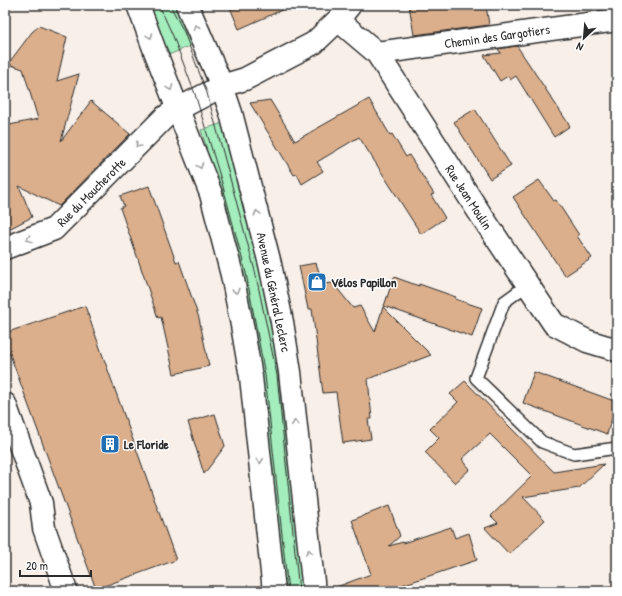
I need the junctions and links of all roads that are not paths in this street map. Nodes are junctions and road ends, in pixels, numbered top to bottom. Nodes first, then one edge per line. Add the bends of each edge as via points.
1 (138, 5) edge
2 (187, 5) edge
3 (344, 12) edge
4 (617, 20) edge
5 (377, 53) junction
6 (222, 86) junction
7 (172, 113) junction
8 (5, 248) edge
9 (527, 285) junction
10 (617, 350) edge
11 (5, 404) edge
12 (617, 448) edge
13 (66, 591) edge
14 (274, 591) edge
15 (314, 591) edge

1 -> 7 street via 155,51
6 -> 2 street, Avenue du Général Leclerc
3 - 5 street, Rue Jean Moulin
3 - 6 street, Rue du Moucherotte via 314,42 245,79
4 - 5 street, Chemin des Gargotiers
5 - 9 street, Rue Jean Moulin
6 - 7 street, Rue du Moucherotte
15 -> 6 street, Avenue du Général Leclerc via 290,372 282,322 270,264
7 -> 8 street, Rue du Moucherotte via 54,229
7 -> 14 street via 211,194 232,275 251,376
9 - 10 street, Rue Jean Moulin via 554,324 587,341
9 - 12 lane via 504,302 476,378 542,442 574,454
11 - 13 street via 40,503 44,528

